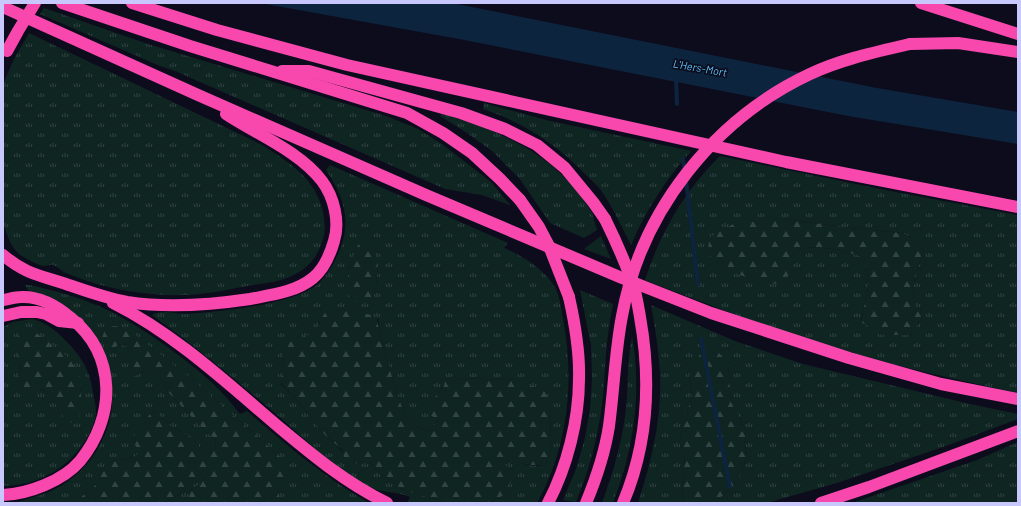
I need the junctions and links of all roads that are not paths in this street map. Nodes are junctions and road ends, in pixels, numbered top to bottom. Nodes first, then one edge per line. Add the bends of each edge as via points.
1 (35, 3) edge
2 (62, 3) edge
3 (132, 3) edge
4 (921, 3) edge
5 (3, 7) edge
6 (1018, 34) edge
7 (1018, 52) edge
8 (5, 55) edge
9 (268, 71) junction
10 (198, 95) junction
11 (1018, 207) edge
12 (3, 255) edge
13 (96, 294) junction
14 (3, 300) edge
15 (3, 316) edge
16 (78, 323) junction
17 (1018, 399) edge
18 (1018, 431) edge
19 (3, 495) edge
20 (550, 499) edge
21 (387, 503) edge
22 (586, 503) edge
23 (623, 503) edge
24 (821, 503) edge

1 - 8 highway, bridge
2 - 9 highway
3 - 11 highway via 217,30 347,65 778,161
4 - 6 highway
5 - 10 highway
7 - 22 highway, bridge via 958,43 910,44 864,55 811,74 784,88 750,110 703,153 686,173 656,220 636,263 628,287 618,336 609,427
9 - 20 highway, bridge via 407,113 444,133 500,179 520,200 539,227 569,297 575,324 580,380 571,441
9 - 23 highway, bridge via 309,71 461,113 505,129 536,145 565,168 578,183 605,219 616,241 638,304 645,348 644,425 634,474
10 - 13 highway via 285,149 322,181 330,194 337,223 336,236 327,260 317,274 303,284 273,295 228,302 190,305 149,304 126,302
10 - 17 highway via 515,233 711,313 848,358 941,384
12 - 13 highway via 35,275
13 - 21 highway via 154,326 201,360 324,464 363,492
14 - 16 highway via 20,297 40,300
15 - 16 highway via 37,312 59,322
16 - 19 highway via 97,350 106,382 105,411 95,437 79,463 66,473 36,488
18 - 24 highway

